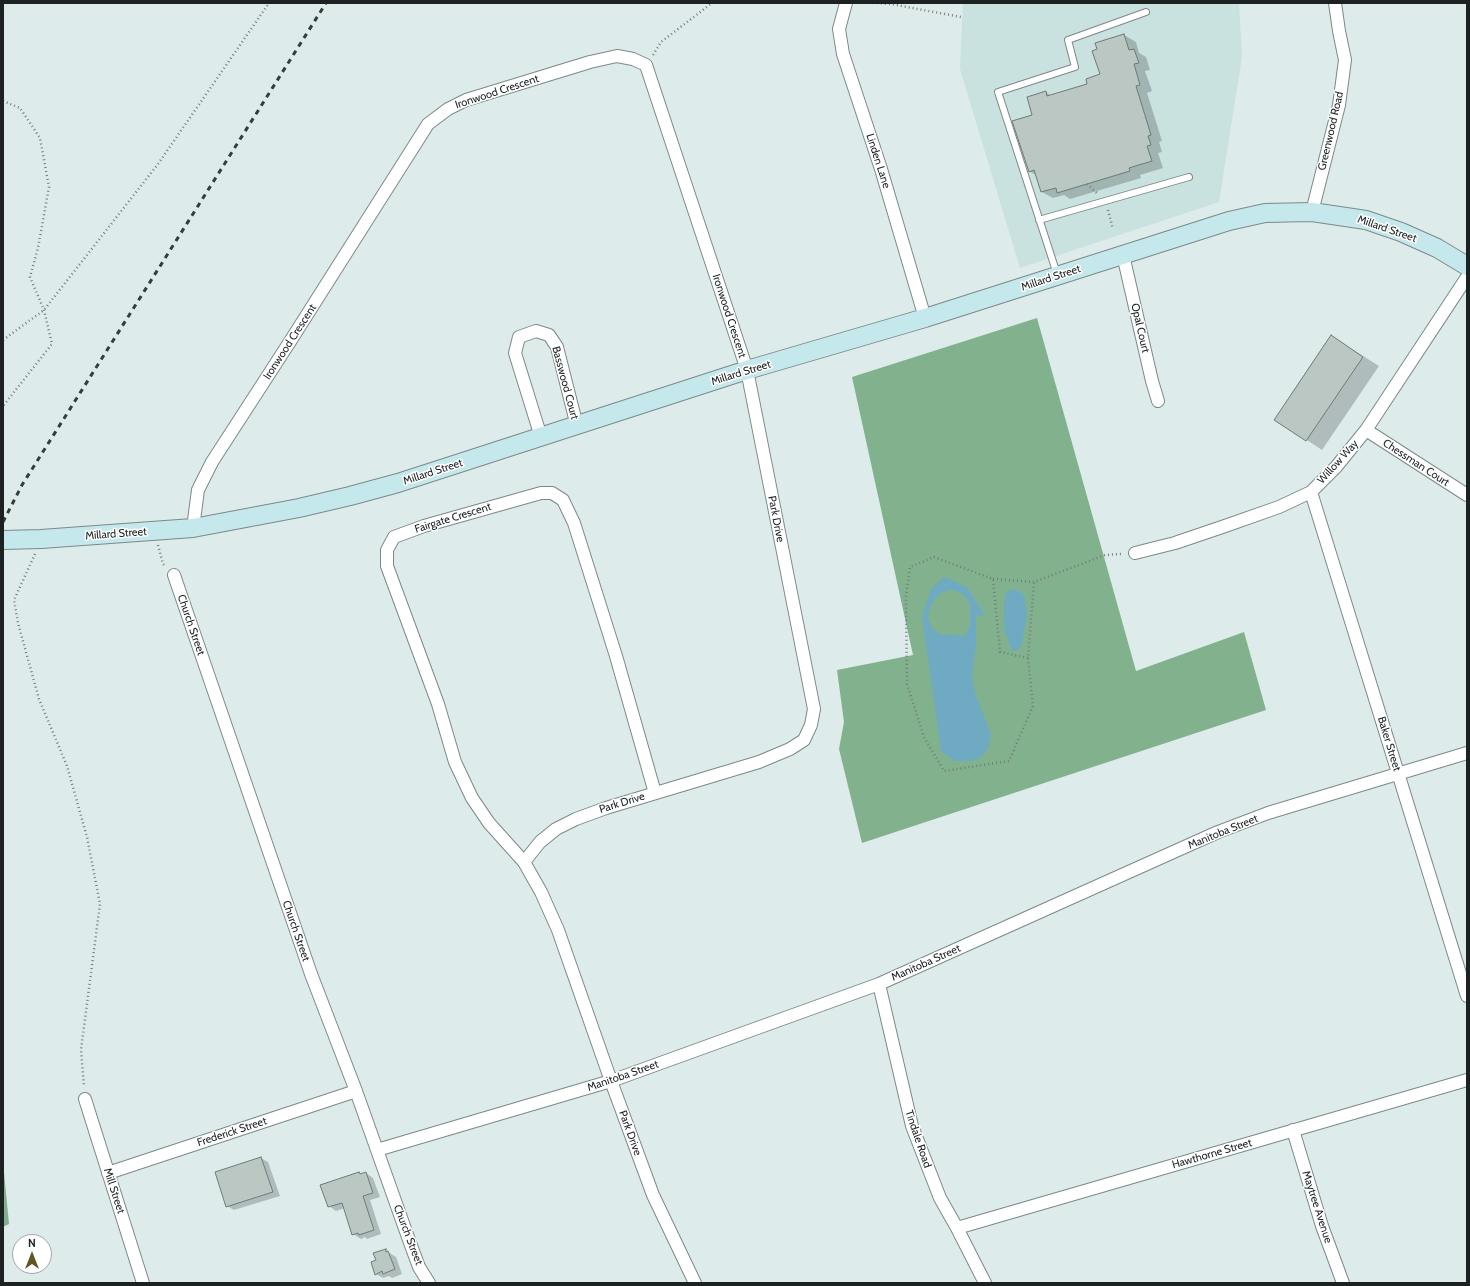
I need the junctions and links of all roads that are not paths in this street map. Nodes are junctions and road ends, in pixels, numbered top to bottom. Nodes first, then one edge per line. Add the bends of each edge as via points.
1 (846, 3) edge
2 (1335, 3) edge
3 (1146, 12) dead end
4 (1189, 177) dead end
5 (1312, 212) junction
6 (1039, 220) junction
7 (1123, 255) junction
8 (1467, 266) edge
9 (1058, 276) junction
10 (1467, 277) edge
11 (925, 318) junction
12 (747, 370) junction
13 (1158, 401) dead end
14 (577, 426) junction
15 (1366, 430) junction
16 (541, 437) junction
17 (1311, 492) junction
18 (1467, 495) edge
19 (193, 528) junction
20 (3, 540) edge
21 (1135, 553) road end
22 (174, 575) road end
23 (1467, 753) edge
24 (1398, 774) junction
25 (655, 793) junction
26 (524, 862) junction
27 (880, 984) junction
28 (1467, 996) edge
29 (1467, 1080) edge
30 (611, 1081) junction
31 (356, 1091) junction
32 (85, 1099) road end
33 (1293, 1130) junction
34 (377, 1150) junction
35 (108, 1172) junction
36 (957, 1228) junction
37 (143, 1283) edge
38 (428, 1283) edge
39 (696, 1283) edge
40 (985, 1283) edge
41 (1342, 1283) edge

1 - 11 street, Linden Lane via 839,30 843,54 881,169
2 - 5 street, Greenwood Road via 1345,60 1339,105
3 - 6 lane via 1068,40 1075,68 998,92
4 - 6 lane
5 - 7 street, Millard Street via 1265,213
5 - 8 street, Millard Street via 1366,220 1401,232 1437,248
6 - 9 lane
7 - 9 street, Millard Street
7 - 13 street, Opal Court
9 - 11 street, Millard Street
10 - 15 street, Willow Way
11 - 12 street, Millard Street
12 - 14 street, Millard Street
12 - 19 street, Ironwood Crescent via 646,66 633,58 617,56 590,62 466,100 448,108 428,124 212,462 198,490
12 - 25 street, Park Drive via 814,709 811,725 804,740 790,749 759,762
14 - 16 street, Millard Street
14 - 16 street, Basswood Court via 557,347 549,336 536,331 519,337 515,353
15 - 17 street, Willow Way via 1336,468
15 - 18 street, Chessman Court
16 - 19 street, Millard Street via 357,494
17 - 21 street, Willow Way via 1225,526
17 - 24 street, Baker Street
19 - 20 street, Millard Street
22 - 31 street, Church Street via 309,967
23 - 24 street, Manitoba Street
24 - 27 street, Manitoba Street via 1268,813 1218,832
24 - 28 street, Baker Street
25 - 26 street, Park Drive via 576,818 540,842
25 - 26 street, Fairgate Crescent via 616,656 574,523 563,500 552,493 541,493 394,537 387,550 387,566 438,704 454,762 476,805
26 - 30 street, Park Drive via 558,930
27 - 30 street, Manitoba Street
27 - 36 street, Tindale Road via 912,1126 940,1198
29 - 33 street, Hawthorne Street
30 - 34 street, Manitoba Street
30 - 39 street, Park Drive via 653,1195
31 - 34 street, Church Street
31 - 35 street, Frederick Street
32 - 35 street, Mill Street
33 - 36 street, Hawthorne Street
33 - 41 street, Maytree Avenue
34 - 38 street, Church Street via 411,1247
35 - 37 street, Mill Street
36 - 40 street, Tindale Road

